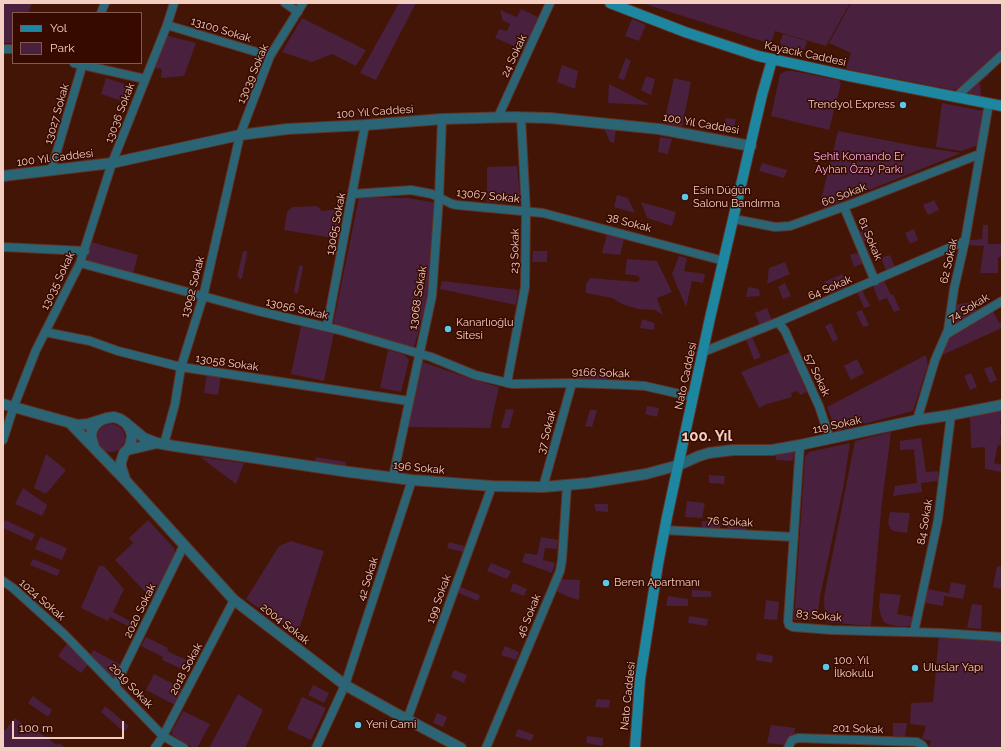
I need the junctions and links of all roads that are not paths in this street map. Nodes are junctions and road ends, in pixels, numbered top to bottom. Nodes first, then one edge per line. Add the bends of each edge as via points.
1 (174, 3) edge
2 (285, 3) edge
3 (303, 3) edge
4 (550, 3) edge
5 (610, 3) edge
6 (298, 12) junction
7 (167, 25) junction
8 (1002, 55) edge
9 (270, 56) junction
10 (772, 60) junction
11 (80, 64) edge
12 (145, 79) junction
13 (957, 96) junction
14 (989, 104) junction
15 (1002, 106) edge
16 (498, 117) junction
17 (521, 117) junction
18 (442, 119) junction
19 (365, 125) junction
20 (240, 135) junction
21 (751, 146) junction
22 (980, 154) junction
23 (112, 163) junction
24 (51, 171) junction
25 (3, 176) edge
26 (353, 194) junction
27 (439, 197) junction
28 (844, 207) junction
29 (526, 211) junction
30 (734, 219) junction
31 (965, 241) junction
32 (3, 246) edge
33 (85, 251) junction
34 (724, 261) junction
35 (80, 263) junction
36 (875, 281) junction
37 (203, 297) junction
38 (1002, 301) edge
39 (778, 322) junction
40 (327, 327) junction
41 (45, 332) junction
42 (947, 334) junction
43 (703, 352) junction
44 (419, 354) junction
45 (182, 367) junction
46 (507, 383) junction
47 (572, 383) junction
48 (693, 397) junction
49 (409, 400) junction
50 (3, 404) edge
51 (1002, 405) edge
52 (14, 406) junction
53 (951, 415) junction
54 (101, 420) junction
55 (917, 420) junction
56 (70, 423) junction
57 (126, 423) junction
58 (830, 439) junction
59 (3, 440) edge
60 (160, 444) junction
61 (800, 445) junction
62 (97, 452) junction
63 (126, 452) junction
64 (679, 465) junction
65 (394, 477) junction
66 (412, 480) junction
67 (126, 481) junction
68 (492, 486) junction
69 (567, 486) junction
70 (544, 487) junction
71 (664, 530) junction
72 (794, 537) junction
73 (184, 545) junction
74 (3, 581) edge
75 (234, 600) junction
76 (914, 632) junction
77 (65, 635) joint
78 (1002, 637) edge
79 (345, 685) junction
80 (115, 686) junction
81 (407, 720) junction
82 (163, 736) junction
83 (923, 746) edge
84 (155, 748) edge
85 (184, 748) edge
86 (316, 748) edge
87 (461, 748) edge
88 (486, 748) edge
89 (635, 748) edge
90 (788, 748) edge

1 - 7 street, 13036 Sokak
2 - 6 street
3 - 6 street, 13039 Sokak
4 - 16 street, 24 Sokak
5 - 10 main road, Kayacık Caddesi via 685,32
6 - 9 street, 13039 Sokak
7 - 9 street, 13100 Sokak
7 - 12 street, 13036 Sokak
8 - 13 street
9 - 20 street, 13039 Sokak
10 - 13 main road, Kayacık Caddesi
10 - 21 main road, Nato Caddesi
11 - 12 street
11 - 24 street, 13027 Sokak
12 - 23 street, 13036 Sokak
13 - 14 main road, Kayacık Caddesi
14 - 15 main road, Kayacık Caddesi
14 - 22 street, 62 Sokak
16 - 17 street, 100 Yıl Caddesi
16 - 18 street, 100 Yıl Caddesi
17 - 21 street, 100 Yıl Caddesi via 659,129
17 - 29 street, 23 Sokak
18 - 19 street, 100 Yıl Caddesi
18 - 27 street, 13068 Sokak
19 - 20 street, 100 Yıl Caddesi via 287,129
19 - 26 street, 13065 Sokak
20 - 23 street, 100 Yıl Caddesi
20 - 37 street, 13092 Sokak
21 - 30 main road, Nato Caddesi
22 - 28 street, 60 Sokak
22 - 31 street, 62 Sokak
23 - 24 street, 100 Yıl Caddesi
23 - 33 street, 13035 Sokak
24 - 25 street, 100 Yıl Caddesi
26 - 27 street, 13067 Sokak via 411,190
26 - 40 street, 13065 Sokak
27 - 29 street, 13067 Sokak via 457,205
27 - 44 street, 13068 Sokak via 432,296
28 - 30 street, 60 Sokak via 785,227
28 - 36 street, 61 Sokak
29 - 34 street, 38 Sokak via 557,216
29 - 46 street, 23 Sokak via 526,287
30 - 34 main road, Nato Caddesi
31 - 36 street, 64 Sokak
31 - 42 street, 62 Sokak
32 - 33 street
33 - 35 street, 13035 Sokak
34 - 43 main road, Nato Caddesi
35 - 37 street, 13056 Sokak
35 - 41 street, 13035 Sokak
36 - 39 street, 64 Sokak
37 - 40 street, 13056 Sokak
37 - 45 street, 13092 Sokak
38 - 42 street, 74 Sokak
39 - 43 street, 64 Sokak
39 - 58 street, 57 Sokak via 785,330 819,406
40 - 44 street, 13056 Sokak
41 - 45 street, 13058 Sokak via 90,341 118,351
41 - 52 street, 13035 Sokak
42 - 55 street, 62 Sokak via 935,360
43 - 48 main road, Nato Caddesi
44 - 46 street, 13056 Sokak via 475,375
44 - 49 street, 13068 Sokak
45 - 49 street, 13058 Sokak
45 - 60 street, 13092 Sokak via 175,404
46 - 47 street, 9166 Sokak
47 - 48 street, 9166 Sokak via 646,386
47 - 70 street, 37 Sokak
48 - 64 main road, Nato Caddesi
49 - 65 street, 13068 Sokak
50 - 52 street
51 - 53 street, 119 Sokak
52 - 56 street
52 - 59 street, 13035 Sokak
53 - 55 street, 119 Sokak
53 - 76 street, 84 Sokak via 938,520
54 - 56 street via 78,425
54 - 57 street via 114,417
54 - 62 street via 96,424 91,436
55 - 58 street, 119 Sokak
56 - 62 street, 2004 Sokak
57 - 60 street, 196 Sokak via 140,436
57 - 63 street via 132,435
58 - 61 street, 119 Sokak
60 - 63 street, 196 Sokak
60 - 65 street, 196 Sokak
61 - 64 street, 119 Sokak via 772,450 720,452 699,456
61 - 72 street, 83 Sokak
62 - 63 street via 112,458
62 - 67 street, 2004 Sokak
63 - 67 street via 121,464
64 - 69 street, 196 Sokak via 646,474
64 - 71 main road, Nato Caddesi
65 - 66 street, 196 Sokak
66 - 68 street, 196 Sokak
66 - 79 street, 42 Sokak
67 - 73 street, 2004 Sokak
68 - 70 street, 196 Sokak
68 - 81 street, 199 Sokak
69 - 70 street, 196 Sokak
69 - 88 street, 46 Sokak via 560,571
71 - 72 street, 76 Sokak
71 - 89 main road, Nato Caddesi via 640,679
72 - 76 street, 83 Sokak via 788,621 791,626
73 - 75 street, 2004 Sokak
73 - 80 street, 2020 Sokak
74 - 77 street, 1024 Sokak
75 - 79 street, 2004 Sokak
75 - 82 street, 2018 Sokak
76 - 78 street, 83 Sokak
77 - 80 street, 2019 Sokak
79 - 81 street, 2004 Sokak
79 - 86 street, 42 Sokak
80 - 82 street, 2019 Sokak
81 - 87 street, 2004 Sokak
82 - 84 street, 2018 Sokak
82 - 85 street, 2019 Sokak
83 - 90 street, 201 Sokak via 913,742 798,738 792,740

